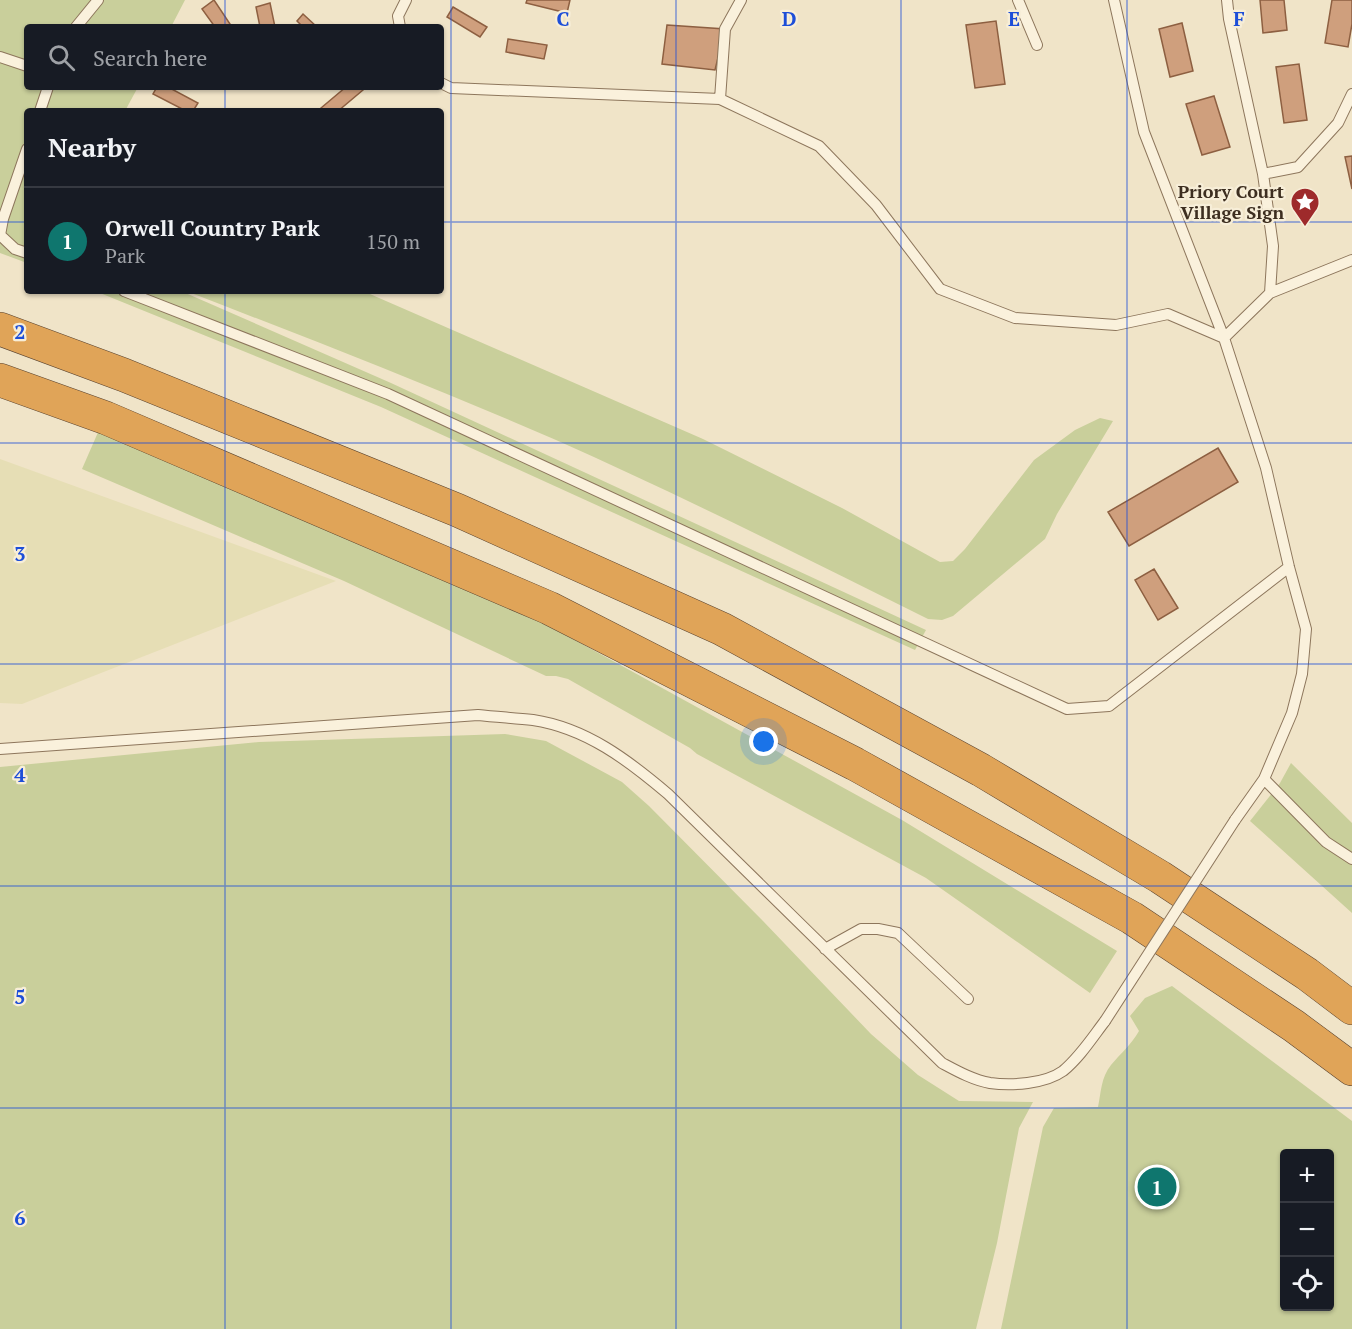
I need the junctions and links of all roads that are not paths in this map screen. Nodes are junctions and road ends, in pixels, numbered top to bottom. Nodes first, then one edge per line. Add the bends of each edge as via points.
1 (98, 0) edge
2 (406, 0) edge
3 (1018, 0) edge
4 (1114, 0) edge
5 (1227, 0) edge
6 (738, 2) edge
7 (78, 24) edge
8 (399, 24) edge
9 (1037, 45) dead end
10 (0, 57) edge
11 (24, 65) edge
12 (444, 84) edge
13 (47, 90) edge
14 (1352, 94) edge
15 (720, 99) junction
16 (41, 108) edge
17 (24, 158) edge
18 (1263, 174) junction
19 (24, 252) edge
20 (1352, 260) edge
21 (1270, 293) junction
22 (132, 294) edge
23 (0, 329) edge
24 (1224, 338) junction
25 (0, 380) edge
26 (1288, 567) junction
27 (0, 749) edge
28 (1264, 779) junction
29 (1352, 859) edge
30 (825, 949) junction
31 (968, 999) dead end
32 (1352, 1008) edge
33 (1352, 1069) edge

1 - 7 lane
2 - 8 lane via 398,16
3 - 9 lane
4 - 24 lane via 1144,132
5 - 18 lane
6 - 15 lane via 725,29
10 - 11 lane
12 - 15 lane via 451,88
13 - 16 lane
14 - 18 lane via 1338,123 1298,167
15 - 24 lane via 819,146 876,205 940,289 1015,318 1116,325 1168,314
17 - 19 lane via 0,235
18 - 21 lane via 1273,246
20 - 21 lane
21 - 24 lane
22 - 26 lane via 388,394 1067,709 1108,706
23 - 32 highway via 457,510 722,629 981,770 1160,877
24 - 26 lane via 1266,468
25 - 33 highway via 106,418 549,608 834,753 1132,918
26 - 28 lane via 1306,628 1302,674 1292,713
27 - 30 lane via 478,715 534,720 569,729 602,744 636,768 668,794
28 - 29 lane via 1326,842
28 - 30 lane, bridge via 1105,1021 1081,1053 1061,1072 1045,1079 990,1083 942,1063
30 - 31 lane via 861,929 897,933

